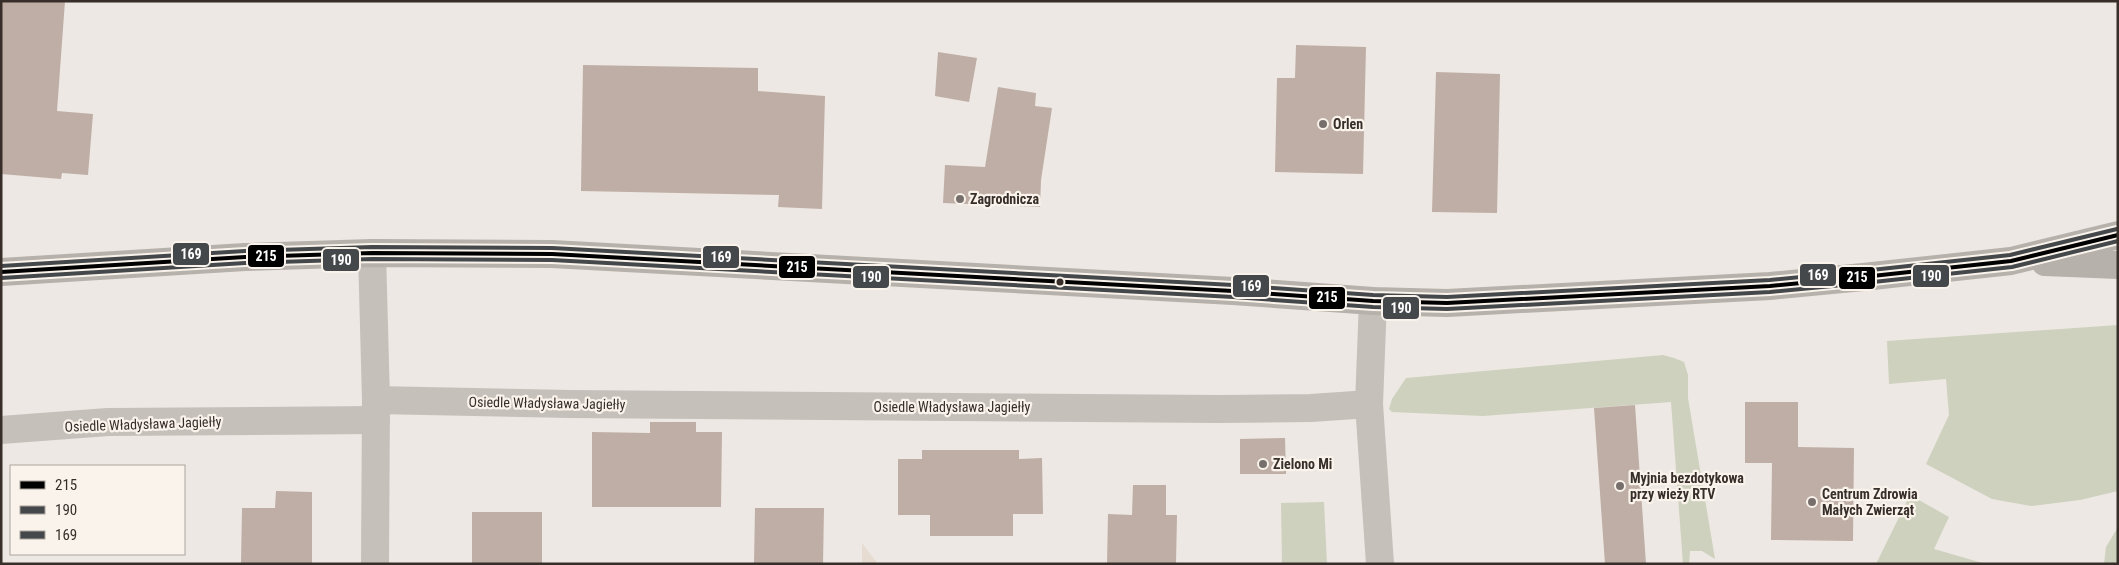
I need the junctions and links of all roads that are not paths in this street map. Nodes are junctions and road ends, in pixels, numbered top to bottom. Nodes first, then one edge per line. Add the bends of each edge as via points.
1 (2118, 235) edge
2 (372, 252) junction
3 (2011, 261) junction
4 (2118, 265) edge
5 (1, 272) edge
6 (1374, 301) junction
7 (1369, 404) junction
8 (376, 410) junction
9 (1, 430) edge
10 (375, 564) edge
11 (1380, 564) edge

1 - 3 street
2 - 5 street
2 - 6 street via 552,254 1233,290
2 - 8 street
3 - 4 street
3 - 6 street via 1770,286 1466,302
6 - 7 street
7 - 8 street, Osiedle Władysława Jagiełły via 1220,409 580,404
7 - 11 street
8 - 9 street, Osiedle Władysława Jagiełły
8 - 10 street

